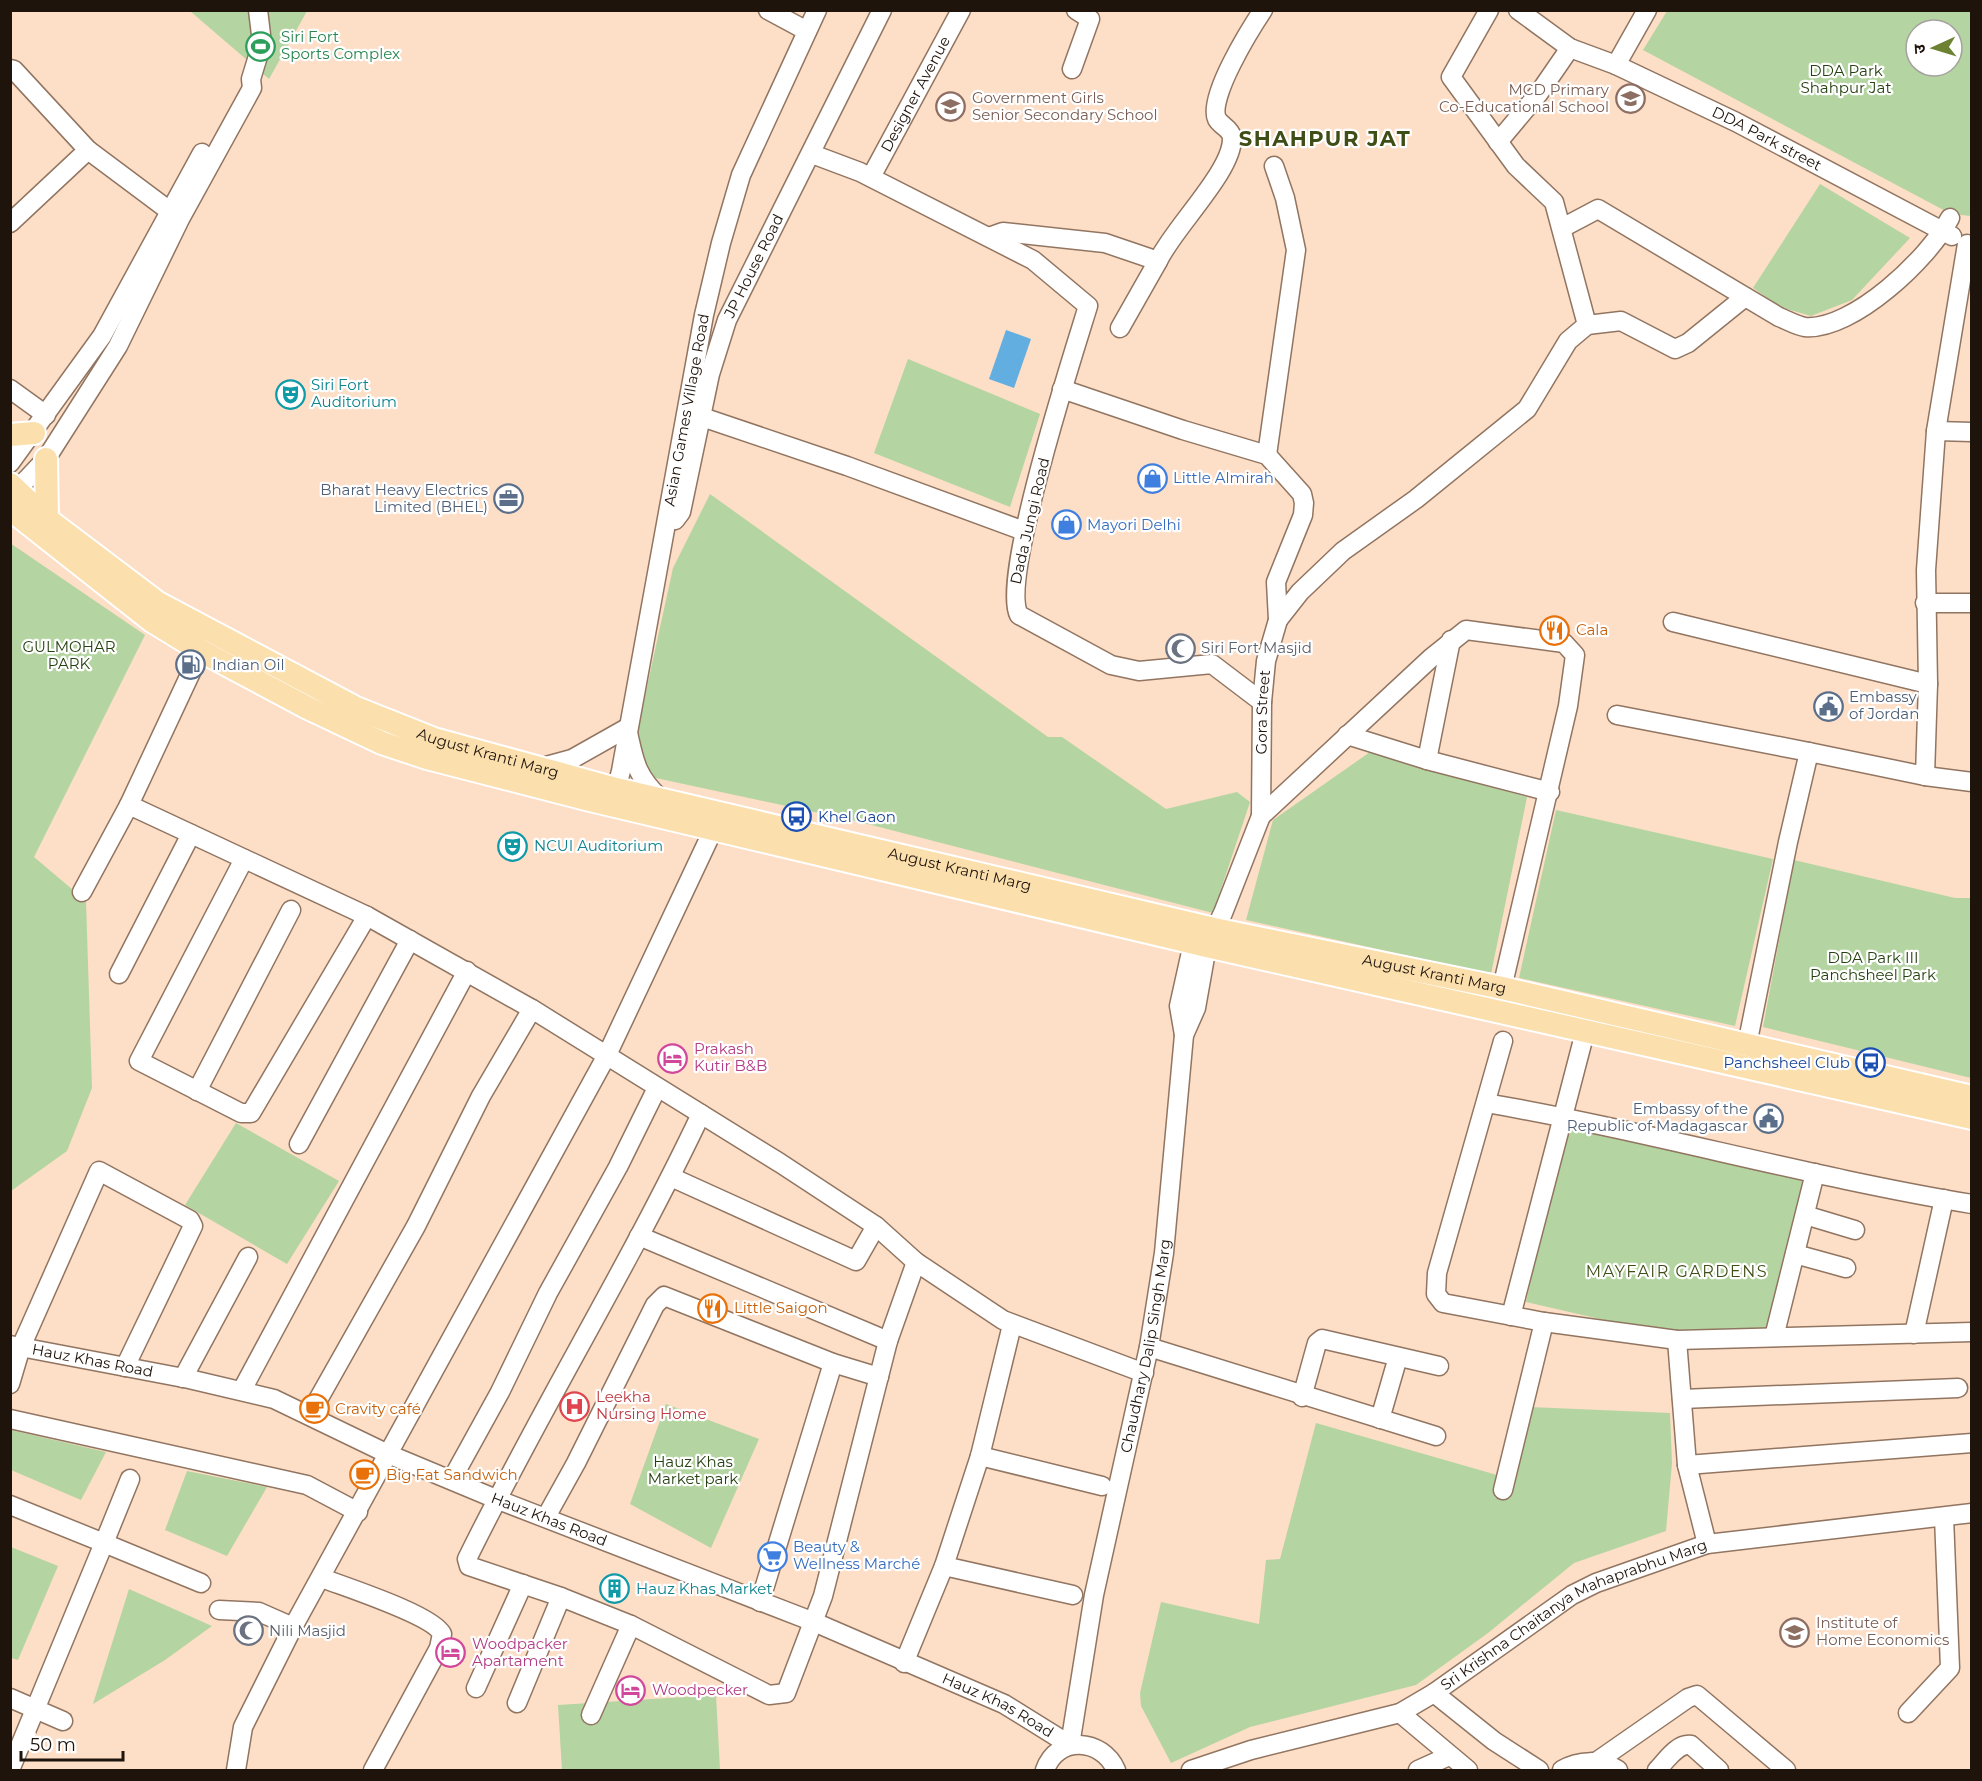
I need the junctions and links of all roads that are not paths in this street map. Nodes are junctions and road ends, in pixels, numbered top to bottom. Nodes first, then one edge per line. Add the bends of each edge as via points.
1 (258, 10) edge
2 (768, 10) edge
3 (817, 10) edge
4 (882, 10) edge
5 (961, 10) edge
6 (1076, 10) edge
7 (1263, 10) edge
8 (1489, 10) edge
9 (1518, 10) edge
10 (1647, 10) edge
11 (807, 31) junction
12 (1570, 48) junction
13 (1616, 65) junction
14 (10, 69) edge
15 (1072, 69) dead end
16 (1498, 142) junction
17 (88, 150) junction
18 (812, 154) junction
19 (1274, 166) dead end
20 (871, 177) junction
21 (174, 216) junction
22 (10, 223) edge
23 (1947, 225) junction
24 (1562, 228) junction
25 (989, 237) junction
26 (1969, 244) edge
27 (1158, 261) junction
28 (1745, 297) junction
29 (1587, 325) junction
30 (1120, 328) dead end
31 (10, 389) edge
32 (1062, 389) junction
33 (702, 417) junction
34 (40, 424) junction
35 (1936, 431) junction
36 (1971, 432) edge
37 (10, 435) edge
38 (1267, 455) junction
39 (46, 459) junction
40 (10, 463) edge
41 (12, 495) edge
42 (47, 519) junction
43 (1024, 531) junction
44 (665, 533) junction
45 (1925, 603) junction
46 (1971, 603) edge
47 (1278, 620) junction
48 (1673, 622) dead end
49 (1451, 640) junction
50 (201, 651) junction
51 (1928, 684) junction
52 (1262, 702) junction
53 (1617, 715) dead end
54 (627, 728) junction
55 (1347, 735) junction
56 (1809, 752) junction
57 (1427, 760) junction
58 (537, 769) junction
59 (1925, 776) junction
60 (1971, 782) edge
61 (1550, 792) junction
62 (614, 797) junction
63 (660, 798) junction
64 (129, 805) junction
65 (1261, 816) junction
66 (714, 828) junction
67 (191, 834) junction
68 (244, 859) junction
69 (82, 892) dead end
70 (291, 910) dead end
71 (367, 916) junction
72 (1205, 939) junction
73 (410, 940) junction
74 (467, 971) junction
75 (119, 974) dead end
76 (1502, 988) junction
77 (532, 1009) junction
78 (1585, 1032) junction
79 (1503, 1041) dead end
80 (1747, 1045) junction
81 (607, 1055) junction
82 (657, 1088) junction
83 (197, 1091) junction
84 (1971, 1097) edge
85 (1486, 1103) junction
86 (701, 1114) junction
87 (1564, 1116) junction
88 (1971, 1118) edge
89 (299, 1144) dead end
90 (1815, 1173) junction
91 (671, 1177) junction
92 (1944, 1200) junction
93 (1971, 1204) edge
94 (1805, 1215) junction
95 (876, 1226) junction
96 (1855, 1230) dead end
97 (639, 1236) junction
98 (1795, 1254) junction
99 (248, 1257) dead end
100 (916, 1262) junction
101 (1846, 1268) dead end
102 (1511, 1316) junction
103 (1544, 1322) junction
104 (1012, 1326) junction
105 (1971, 1332) edge
106 (1914, 1334) junction
107 (1774, 1337) junction
108 (1677, 1340) junction
109 (888, 1341) junction
110 (16, 1346) edge
111 (1149, 1347) junction
112 (1398, 1357) junction
113 (833, 1363) junction
114 (125, 1366) junction
115 (1439, 1366) dead end
116 (1144, 1373) junction
117 (879, 1377) junction
118 (183, 1378) junction
119 (10, 1384) edge
120 (1958, 1388) dead end
121 (242, 1390) junction
122 (1302, 1397) junction
123 (1682, 1399) junction
124 (310, 1414) junction
125 (10, 1419) edge
126 (1380, 1419) junction
127 (1436, 1436) dead end
128 (1971, 1443) edge
129 (388, 1454) junction
130 (980, 1456) junction
131 (1687, 1465) junction
132 (130, 1479) dead end
133 (452, 1479) junction
134 (1102, 1486) dead end
135 (1503, 1490) dead end
136 (496, 1499) junction
137 (10, 1505) edge
138 (357, 1512) junction
139 (1971, 1513) edge
140 (546, 1517) junction
141 (1944, 1517) junction
142 (104, 1543) junction
143 (1707, 1544) junction
144 (944, 1566) junction
145 (322, 1578) junction
146 (201, 1583) dead end
147 (523, 1584) junction
148 (1073, 1595) dead end
149 (561, 1597) junction
150 (760, 1602) junction
151 (219, 1610) dead end
152 (813, 1622) junction
153 (631, 1625) junction
154 (294, 1628) junction
155 (904, 1663) junction
156 (476, 1688) dead end
157 (1434, 1693) junction
158 (10, 1698) edge
159 (517, 1703) dead end
160 (37, 1709) junction
161 (1400, 1713) junction
162 (1908, 1713) dead end
163 (591, 1715) dead end
164 (63, 1721) dead end
165 (1070, 1745) junction
166 (1449, 1756) junction
167 (1596, 1762) junction
168 (1118, 1768) edge
169 (10, 1770) edge
170 (236, 1770) edge
171 (373, 1770) edge
172 (1045, 1770) edge
173 (1191, 1770) edge
174 (1418, 1770) edge
175 (1468, 1770) edge
176 (1539, 1770) edge
177 (1562, 1770) edge
178 (1618, 1770) edge
179 (1657, 1770) edge
180 (1719, 1770) edge
181 (1786, 1770) edge

1 - 21 street via 262,43 252,88
2 - 11 street
3 - 11 street, Asian Games Village Road
4 - 18 street, JP House Road
5 - 20 street, Designer Avenue
6 - 15 street via 1090,19
7 - 27 street via 1235,53 1216,109 1217,119 1232,137 1228,159 1166,243
8 - 16 street via 1450,77
9 - 12 street, DDA Park street
10 - 13 street
11 - 44 street, Asian Games Village Road via 741,176 721,243 704,315
12 - 13 street, DDA Park street
12 - 16 street
13 - 23 street, DDA Park street
14 - 17 street
16 - 24 street via 1516,166 1554,202
17 - 21 street
17 - 22 street
18 - 20 street
18 - 33 street, JP House Road via 727,320
19 - 38 street via 1296,250
20 - 25 street
21 - 34 street via 102,336
21 - 39 street via 118,346
23 - 26 street, DDA Park street
23 - 28 street via 1920,259 1881,296 1846,317 1805,327
24 - 28 street via 1598,209
24 - 29 street
25 - 27 street via 1003,232 1105,243
25 - 32 street, Dada Jungi Road via 1034,260 1088,306
26 - 35 street
27 - 30 street
28 - 29 street via 1675,349 1621,321
29 - 47 street via 1568,341 1527,409 1416,499 1343,551 1300,592
31 - 34 street
32 - 38 street
32 - 43 street, Dada Jungi Road
33 - 43 street
33 - 44 street, JP House Road via 681,512
34 - 37 main road
34 - 40 street
35 - 36 street
35 - 45 street
38 - 47 street, Gora Street via 1302,494 1303,514 1276,582
39 - 41 street
39 - 42 main road
41 - 42 main road, August Kranti Marg
41 - 50 main road, August Kranti Marg via 152,621
42 - 58 main road, August Kranti Marg via 158,603 356,708 434,740
43 - 52 street, Dada Jungi Road via 1014,586 1019,615 1111,665 1139,671 1212,664
44 - 54 street, Asian Games Village Road
45 - 46 street
45 - 51 street
47 - 52 street, Gora Street via 1266,662
48 - 51 street
49 - 55 street
49 - 57 street
49 - 61 street via 1466,630 1564,643 1575,655
50 - 62 main road, August Kranti Marg via 382,743 439,761
50 - 64 street
51 - 59 street
52 - 65 street, Gora Street
53 - 56 street
54 - 58 street via 572,759
54 - 62 street, Asian Games Village Road
54 - 63 street via 635,769
55 - 57 street
55 - 65 street
56 - 59 street
56 - 80 street
57 - 61 street
58 - 62 main road, August Kranti Marg
59 - 60 street
61 - 76 street
62 - 63 main road, August Kranti Marg
62 - 66 main road, August Kranti Marg
63 - 72 main road, August Kranti Marg
64 - 67 street
64 - 69 street
65 - 72 street, Gora Street
66 - 72 main road, August Kranti Marg
66 - 81 street
67 - 68 street
67 - 75 street
68 - 71 street
68 - 83 street via 139,1061
70 - 83 street
71 - 73 street
71 - 83 street via 251,1113 241,1113
72 - 76 main road, August Kranti Marg
72 - 78 main road, August Kranti Marg
72 - 111 street, Chaudhary Dalip Singh Marg via 1196,1008 1184,1035 1164,1253
73 - 74 street
73 - 89 street
74 - 77 street
74 - 121 street
76 - 80 main road, August Kranti Marg
77 - 81 street
77 - 124 street
78 - 87 street
78 - 88 main road, August Kranti Marg
79 - 85 street
80 - 84 main road, August Kranti Marg
81 - 82 street
81 - 129 street
82 - 86 street
82 - 133 street
85 - 87 street
85 - 102 street via 1434,1286 1443,1303
86 - 91 street
86 - 95 street
87 - 90 street
87 - 102 street
90 - 92 street
90 - 94 street
91 - 95 street via 856,1261
91 - 97 street
92 - 93 street
92 - 106 street
94 - 96 street
94 - 98 street
95 - 100 street
97 - 109 street
97 - 136 street
98 - 101 street
98 - 107 street
99 - 118 street
100 - 104 street
100 - 109 street
102 - 103 street
103 - 108 street
103 - 135 street
104 - 116 street
104 - 130 street
105 - 106 street
106 - 107 street
107 - 108 street
108 - 123 street
109 - 117 street
110 - 114 street, Hauz Khas Road
110 - 114 street via 99,1171 190,1220 193,1226
110 - 119 street
111 - 116 street, Chaudhary Dalip Singh Marg
111 - 122 street
112 - 115 street
112 - 122 street via 1322,1338 1317,1343
112 - 126 street
113 - 117 street
113 - 140 street via 673,1298 661,1298
113 - 150 street
114 - 118 street, Hauz Khas Road
116 - 165 street, Chaudhary Dalip Singh Marg via 1094,1595
117 - 152 street
118 - 121 street, Hauz Khas Road
120 - 123 street
121 - 124 street, Hauz Khas Road
122 - 126 street
123 - 131 street
124 - 129 street, Hauz Khas Road
125 - 138 street via 307,1485
126 - 127 street
128 - 131 street
129 - 133 street, Hauz Khas Road
129 - 138 street
130 - 134 street
130 - 144 street
131 - 143 street
132 - 142 street
133 - 136 street, Hauz Khas Road
136 - 140 street, Hauz Khas Road
136 - 147 street via 467,1564
137 - 142 street
138 - 145 street
139 - 141 street, Sri Krishna Chaitanya Mahaprabhu Marg
140 - 150 street, Hauz Khas Road
141 - 143 street, Sri Krishna Chaitanya Mahaprabhu Marg
141 - 162 street via 1950,1668
142 - 146 street
142 - 160 street
143 - 157 street, Sri Krishna Chaitanya Mahaprabhu Marg via 1572,1595
144 - 148 street
144 - 155 street
145 - 154 street
145 - 171 street via 402,1608 436,1626 442,1634 439,1648
147 - 149 street
147 - 156 street
149 - 153 street
149 - 159 street
150 - 152 street, Hauz Khas Road
151 - 154 street via 259,1612
152 - 153 street via 786,1693 774,1696
152 - 155 street, Hauz Khas Road
153 - 163 street
154 - 170 street via 243,1727
155 - 165 street, Hauz Khas Road via 1004,1704
157 - 161 street, Sri Krishna Chaitanya Mahaprabhu Marg
157 - 176 street via 1494,1741
158 - 160 street
160 - 164 street
160 - 169 street
161 - 166 street
161 - 173 street, Sri Krishna Chaitanya Mahaprabhu Marg via 1251,1750
165 - 168 street via 1094,1746
165 - 172 street via 1051,1758
166 - 174 street
166 - 175 street
167 - 177 street via 1580,1762
167 - 178 street
167 - 181 street via 1697,1695
179 - 180 street via 1687,1744

